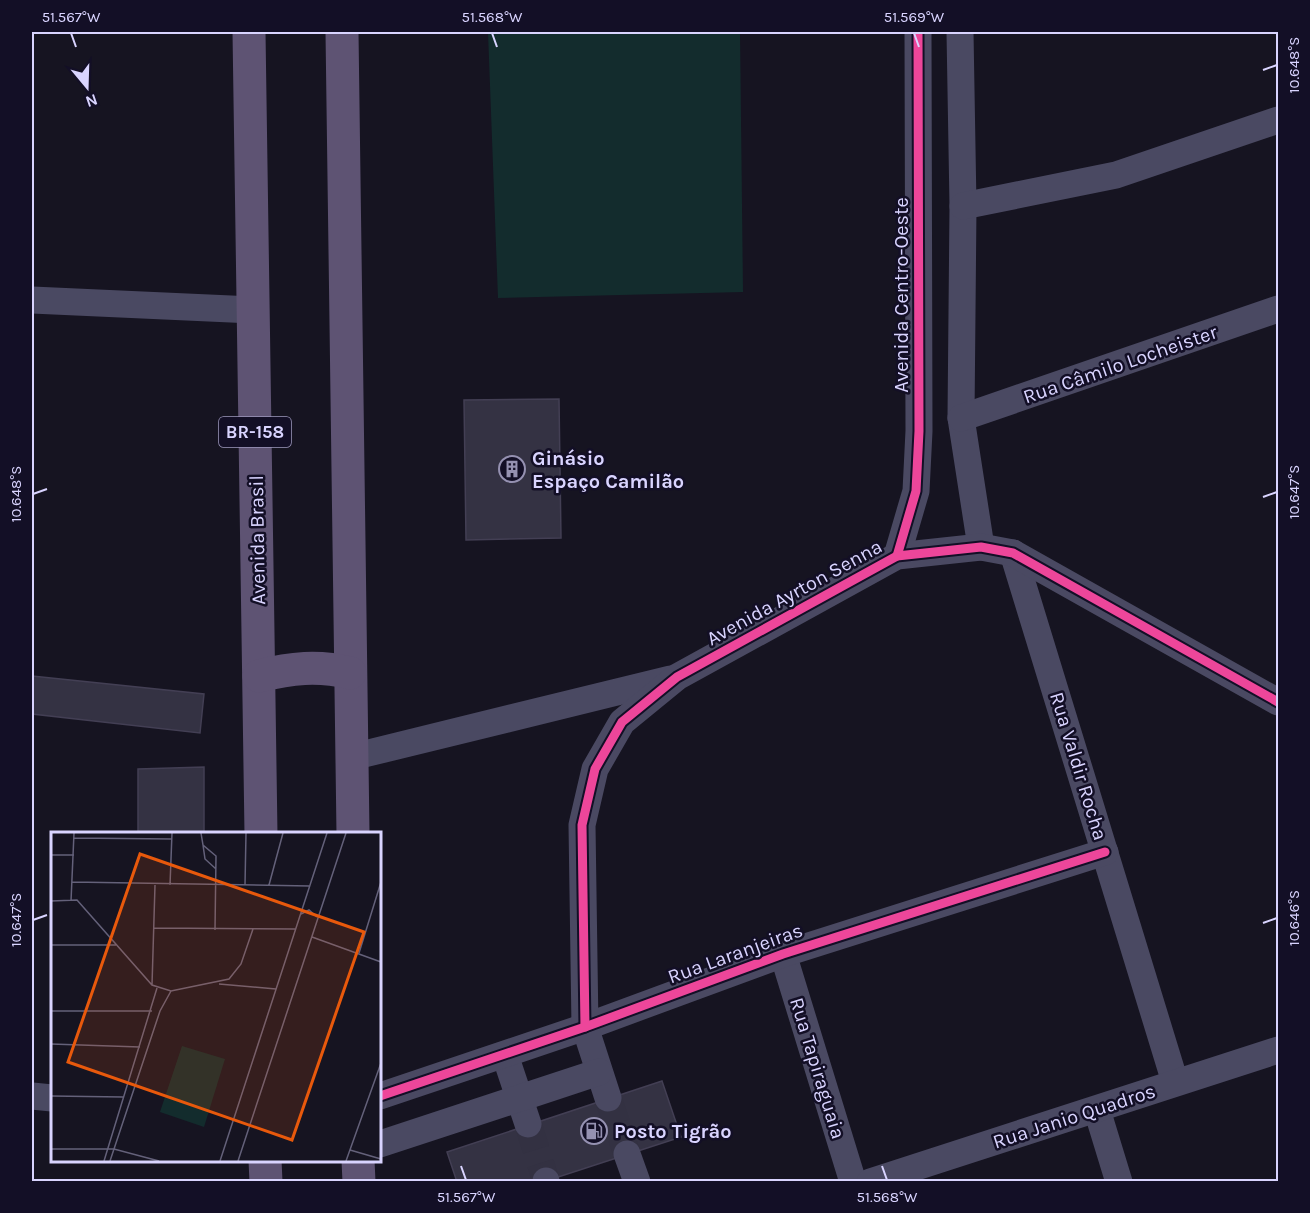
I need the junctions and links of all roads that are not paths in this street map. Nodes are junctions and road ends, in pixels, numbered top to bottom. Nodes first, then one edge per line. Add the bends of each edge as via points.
1 (249, 32) edge
2 (342, 32) edge
3 (918, 32) edge
4 (960, 32) edge
5 (1278, 120) edge
6 (963, 206) junction
7 (32, 300) edge
8 (1278, 309) edge
9 (254, 310) junction
10 (961, 418) junction
11 (981, 547) junction
12 (1012, 553) junction
13 (897, 556) junction
14 (351, 673) junction
15 (259, 676) junction
16 (677, 677) junction
17 (1277, 700) edge
18 (352, 757) junction
19 (261, 832) edge
20 (353, 832) edge
21 (1105, 852) junction
22 (783, 954) junction
23 (585, 1027) junction
24 (1278, 1050) edge
25 (505, 1055) junction
26 (599, 1072) junction
27 (1176, 1082) junction
28 (32, 1096) edge
29 (381, 1096) edge
30 (51, 1098) edge
31 (609, 1098) tunnel mouth
32 (519, 1099) junction
33 (1097, 1110) junction
34 (528, 1124) tunnel mouth
35 (381, 1144) edge
36 (627, 1154) tunnel mouth
37 (266, 1162) edge
38 (358, 1162) edge
39 (266, 1182) edge
40 (359, 1182) edge
41 (637, 1182) edge
42 (852, 1182) edge
43 (870, 1182) edge
44 (1119, 1182) edge

1 - 9 main road, Avenida Brasil / BR-158
2 - 14 main road
3 - 13 street, Avenida Centro-Oeste via 920,431 916,492
4 - 6 street
5 - 6 street via 1116,175
6 - 10 street
7 - 9 street
8 - 10 street, Rua Câmilo Locheister
9 - 15 main road, Avenida Brasil / BR-158
10 - 11 street
11 - 12 street, Avenida Ayrton Senna
11 - 13 street, Avenida Ayrton Senna
12 - 17 street, Avenida Ayrton Senna
12 - 21 street, Rua Valdir Rocha
13 - 16 street, Avenida Ayrton Senna
14 - 15 main road via 326,667 290,668
14 - 18 main road
15 - 19 main road, Avenida Brasil / BR-158
16 - 18 street
16 - 23 street, Avenida Ayrton Senna via 622,722 595,769 582,825
18 - 20 main road
21 - 22 street, Rua Laranjeiras
21 - 27 street, Rua Valdir Rocha
22 - 23 street, Rua Laranjeiras
22 - 42 street, Rua Tapiraguaia
23 - 25 street, Rua Laranjeiras
23 - 26 street, Avenida Ayrton Senna
24 - 27 street, Rua Janio Quadros
25 - 29 street, Rua Laranjeiras
25 - 32 street
26 - 31 street, Avenida Ayrton Senna
26 - 32 street
27 - 33 street, Rua Janio Quadros
28 - 30 street
32 - 34 street
32 - 35 street
33 - 43 street, Rua Janio Quadros
33 - 44 street
36 - 41 street
37 - 39 main road
38 - 40 main road

